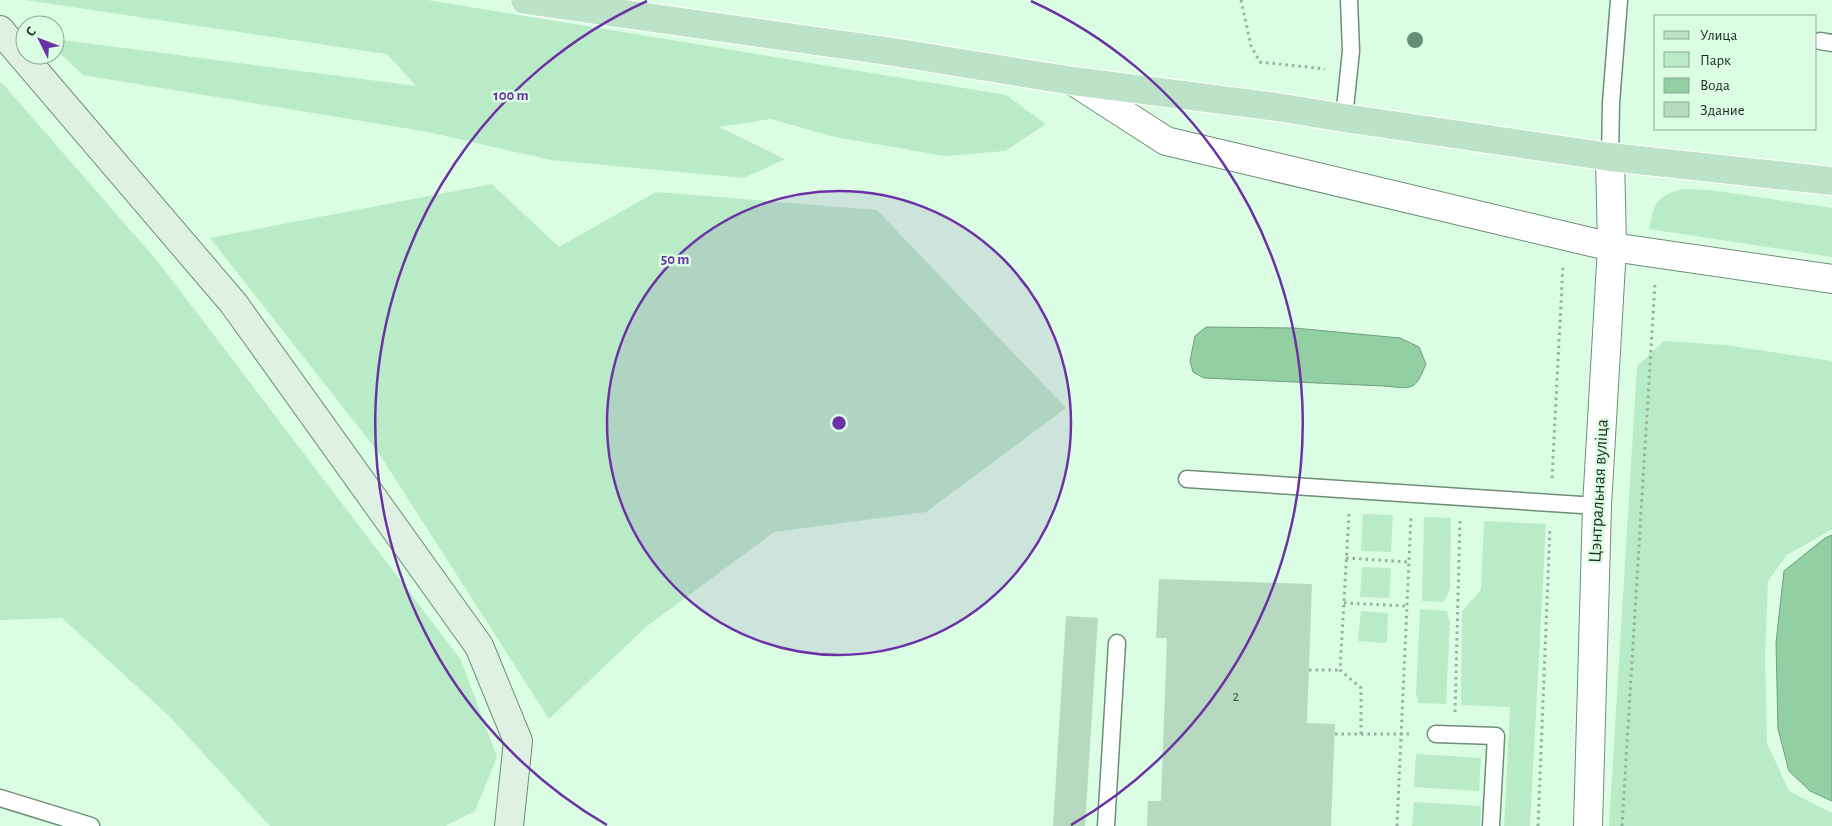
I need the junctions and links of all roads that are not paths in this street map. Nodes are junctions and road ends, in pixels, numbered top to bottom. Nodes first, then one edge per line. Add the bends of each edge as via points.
1 (525, 0) edge
2 (1349, 0) edge
3 (1619, 0) edge
4 (0, 30) edge
5 (1073, 81) junction
6 (1344, 118) junction
7 (1610, 157) junction
8 (1832, 181) edge
9 (1612, 247) junction
10 (1832, 280) edge
11 (1187, 478) dead end
12 (1597, 506) junction
13 (1117, 643) dead end
14 (1436, 734) road end
15 (0, 798) edge
16 (91, 826) edge
17 (509, 826) edge
18 (1106, 826) edge
19 (1492, 826) edge
20 (1588, 826) edge

1 - 5 main road
2 - 6 lane via 1350,51
3 - 7 lane
4 - 17 street via 234,304 479,646 518,741
5 - 6 main road via 1277,106
5 - 9 street via 1166,141
6 - 7 main road
7 - 8 main road
7 - 9 street, Цэнтральная вуліца
9 - 10 street
9 - 12 street, Цэнтральная вуліца
11 - 12 lane
12 - 20 street, Цэнтральная вуліца
13 - 18 lane
14 - 19 lane via 1496,736
15 - 16 lane

